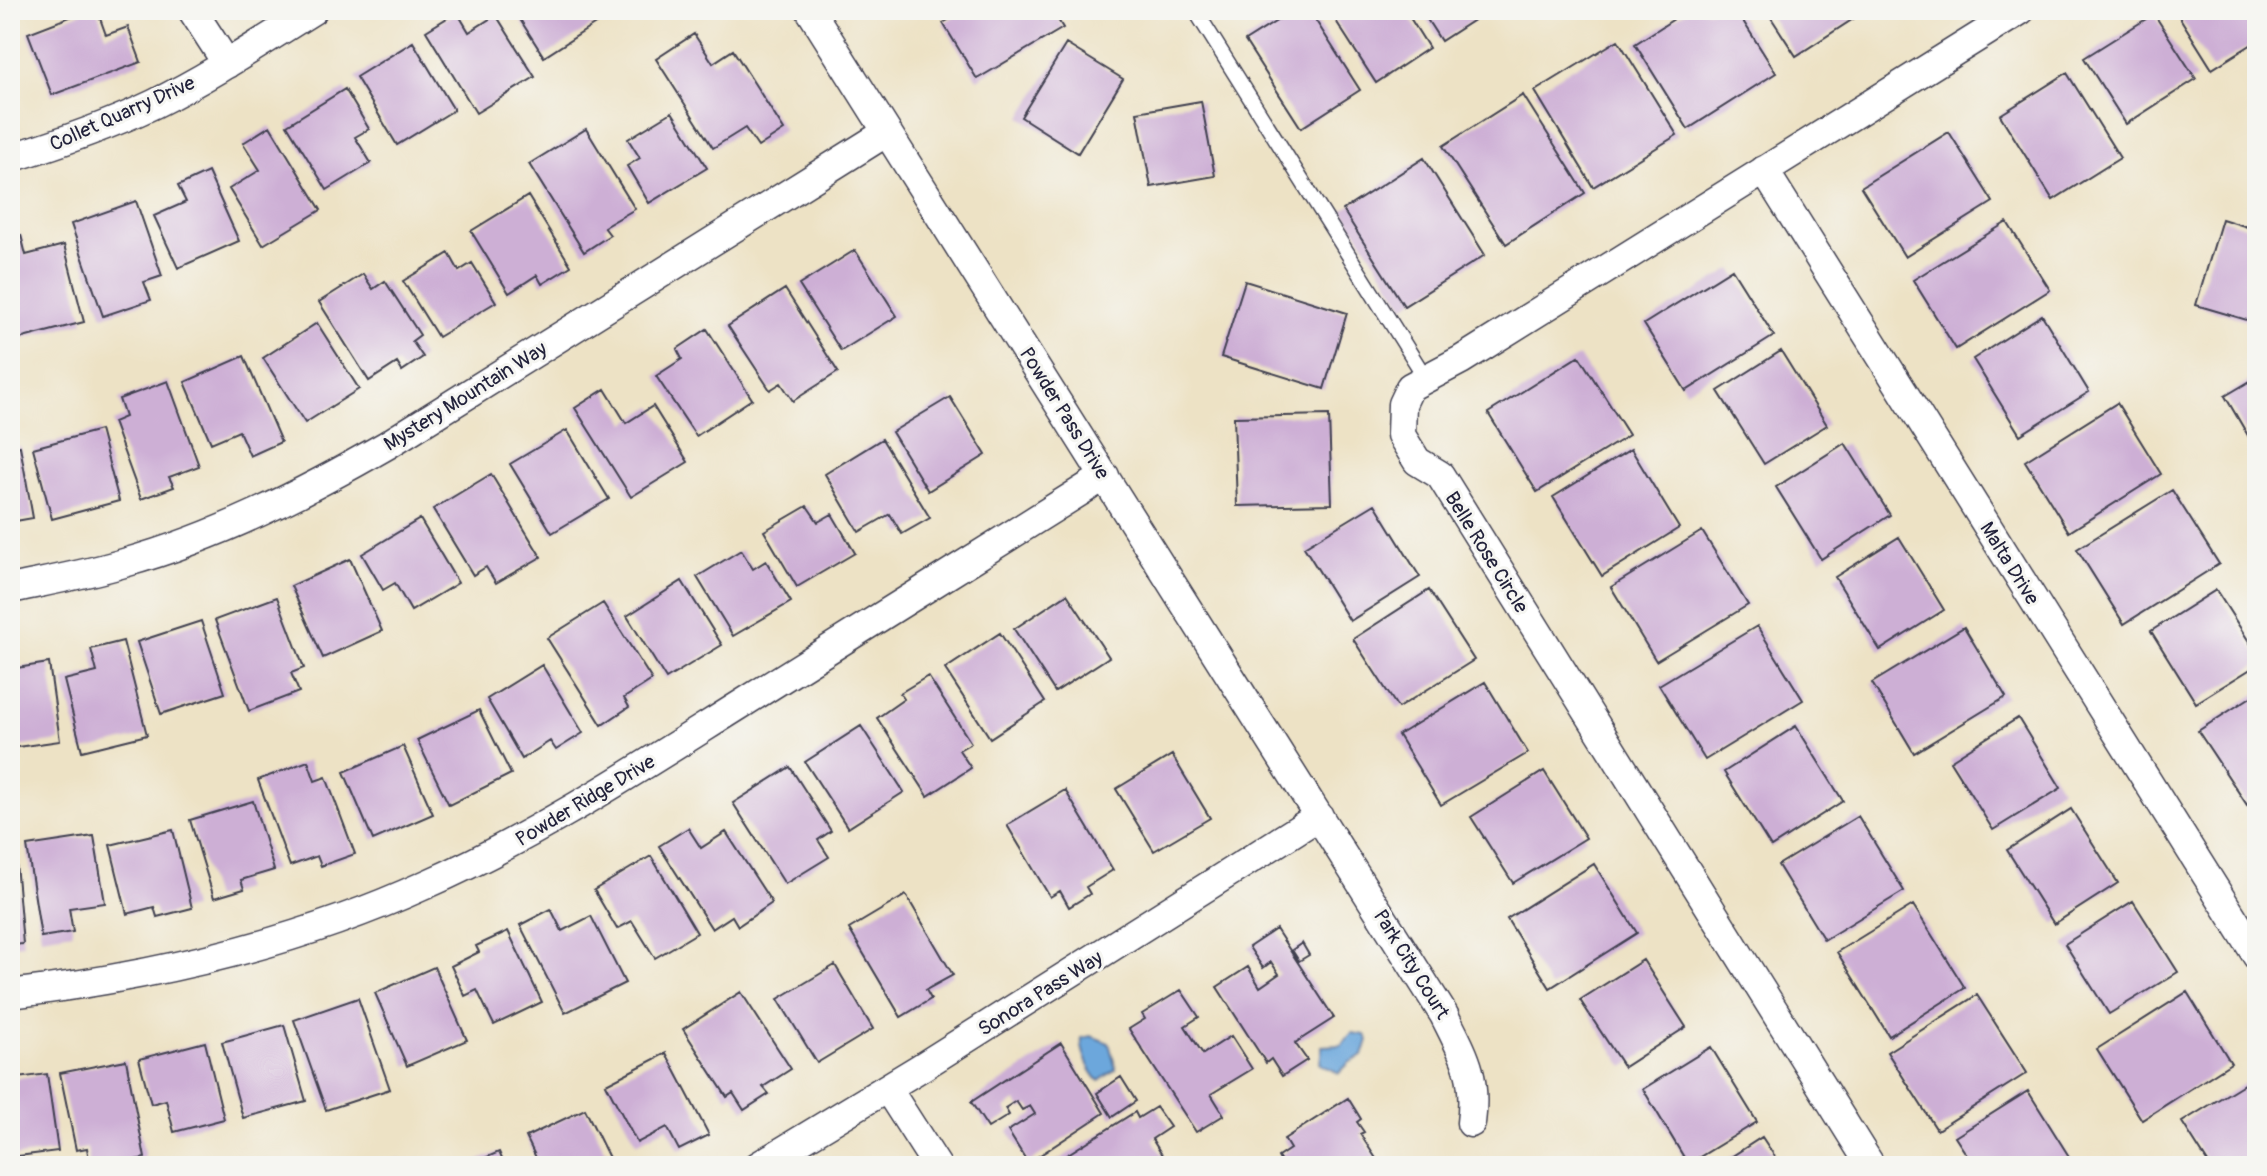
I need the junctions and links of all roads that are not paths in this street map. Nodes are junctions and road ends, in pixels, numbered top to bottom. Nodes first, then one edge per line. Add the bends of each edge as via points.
1 (192, 10) edge
2 (313, 10) edge
3 (810, 10) edge
4 (1195, 10) edge
5 (2021, 10) edge
6 (227, 64) junction
7 (887, 132) junction
8 (10, 158) edge
9 (1764, 170) junction
10 (1425, 377) junction
11 (1105, 476) junction
12 (10, 589) edge
13 (1319, 816) junction
14 (2257, 956) edge
15 (10, 994) edge
16 (887, 1088) junction
17 (1471, 1123) dead end
18 (758, 1166) edge
19 (937, 1166) edge
20 (1871, 1166) edge

1 - 6 street
2 - 6 street, Collet Quarry Drive
3 - 7 street, Powder Pass Drive
4 - 10 lane
5 - 9 street, Belle Rose Circle
6 - 8 street, Collet Quarry Drive via 152,105
7 - 11 street, Powder Pass Drive
7 - 12 street, Mystery Mountain Way via 316,487 137,559
9 - 10 street, Belle Rose Circle via 1461,360
9 - 14 street, Malta Drive
10 - 20 street, Belle Rose Circle via 1410,387 1402,404 1401,435 1417,461 1440,475
11 - 13 street, Powder Pass Drive
11 - 15 street, Powder Ridge Drive via 604,790 467,866 321,925 213,957
13 - 16 street, Sonora Pass Way
13 - 17 street, Park City Court via 1444,1015 1468,1063 1475,1095
16 - 18 street, Sonora Pass Way
16 - 19 street

